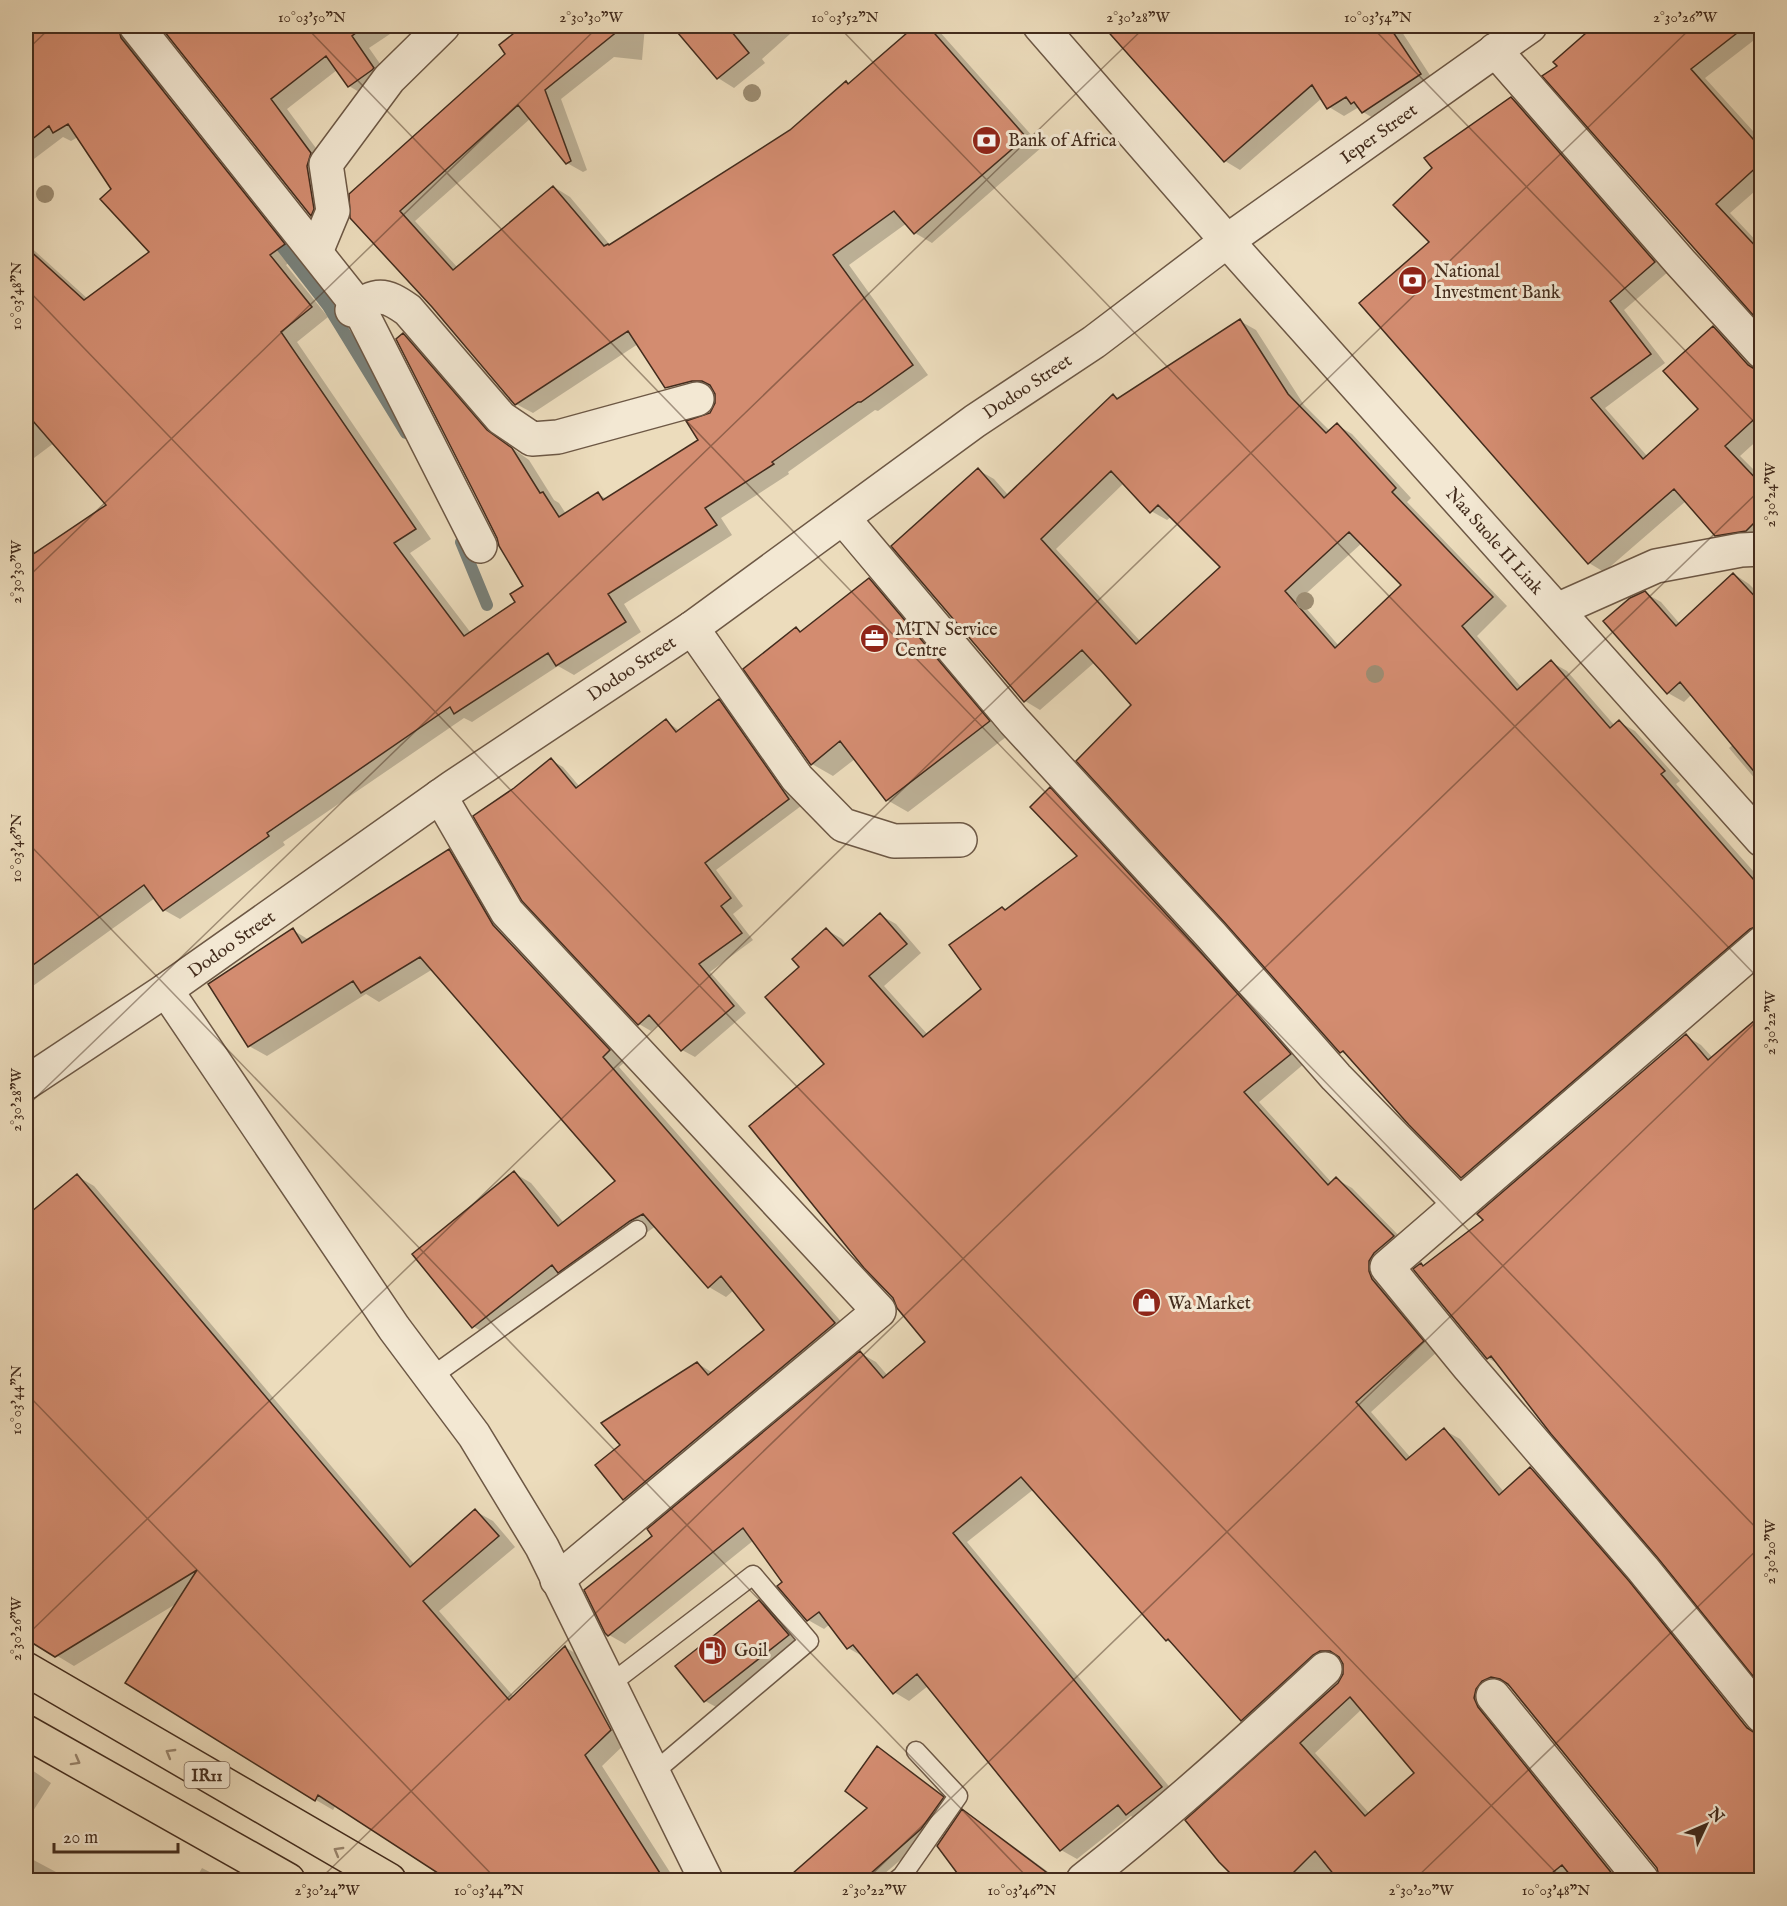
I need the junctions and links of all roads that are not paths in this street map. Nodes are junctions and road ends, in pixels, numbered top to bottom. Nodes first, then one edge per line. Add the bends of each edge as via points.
1 (136, 26) edge
2 (443, 26) edge
3 (1040, 26) edge
4 (1530, 26) edge
5 (1494, 50) junction
6 (1227, 242) junction
7 (316, 252) junction
8 (355, 308) junction
9 (1761, 352) edge
10 (696, 399) dead end
11 (843, 518) junction
12 (480, 546) dead end
13 (1761, 549) edge
14 (1557, 610) junction
15 (692, 628) junction
16 (440, 796) junction
17 (960, 840) dead end
18 (1761, 840) edge
19 (1761, 943) edge
20 (166, 990) junction
21 (26, 1083) edge
22 (1459, 1203) junction
23 (638, 1230) dead end
24 (431, 1377) junction
25 (557, 1580) junction
26 (26, 1669) edge
27 (1325, 1669) dead end
28 (609, 1685) junction
29 (1493, 1696) dead end
30 (1761, 1716) edge
31 (26, 1732) edge
32 (916, 1751) dead end
33 (653, 1773) junction
34 (288, 1881) edge
35 (389, 1881) edge
36 (706, 1881) edge
37 (897, 1881) edge
38 (1083, 1881) edge
39 (1642, 1881) edge

1 - 7 street
2 - 7 street via 388,80 326,164 333,211
3 - 6 street, Naa Suole II Link
4 - 5 street, Ieper Street
5 - 6 street, Ieper Street
5 - 9 street
6 - 11 street, Dodoo Street via 1094,342 975,421
6 - 14 street, Naa Suole II Link
7 - 8 street
8 - 10 street via 372,298 390,297 408,310 501,418 532,440 558,437
8 - 12 street
11 - 15 street, Dodoo Street
11 - 22 street via 1014,721 1336,1077
13 - 14 street via 1656,566
14 - 18 street, Naa Suole II Link
15 - 16 street, Dodoo Street
15 - 17 street via 797,778 843,825 894,841
16 - 20 street, Dodoo Street
16 - 25 street via 507,912 879,1311
19 - 22 street
20 - 21 street, Dodoo Street
20 - 24 street via 394,1329
22 - 30 street via 1387,1267 1643,1569
23 - 24 lane
24 - 25 street via 474,1434 542,1547
25 - 28 street
35 -> 26 main road, IR11
27 - 38 street via 1208,1776
28 - 33 street
28 - 33 lane via 753,1575 809,1641
29 - 39 street
31 -> 34 main road
32 - 37 lane via 958,1796
33 - 36 street

